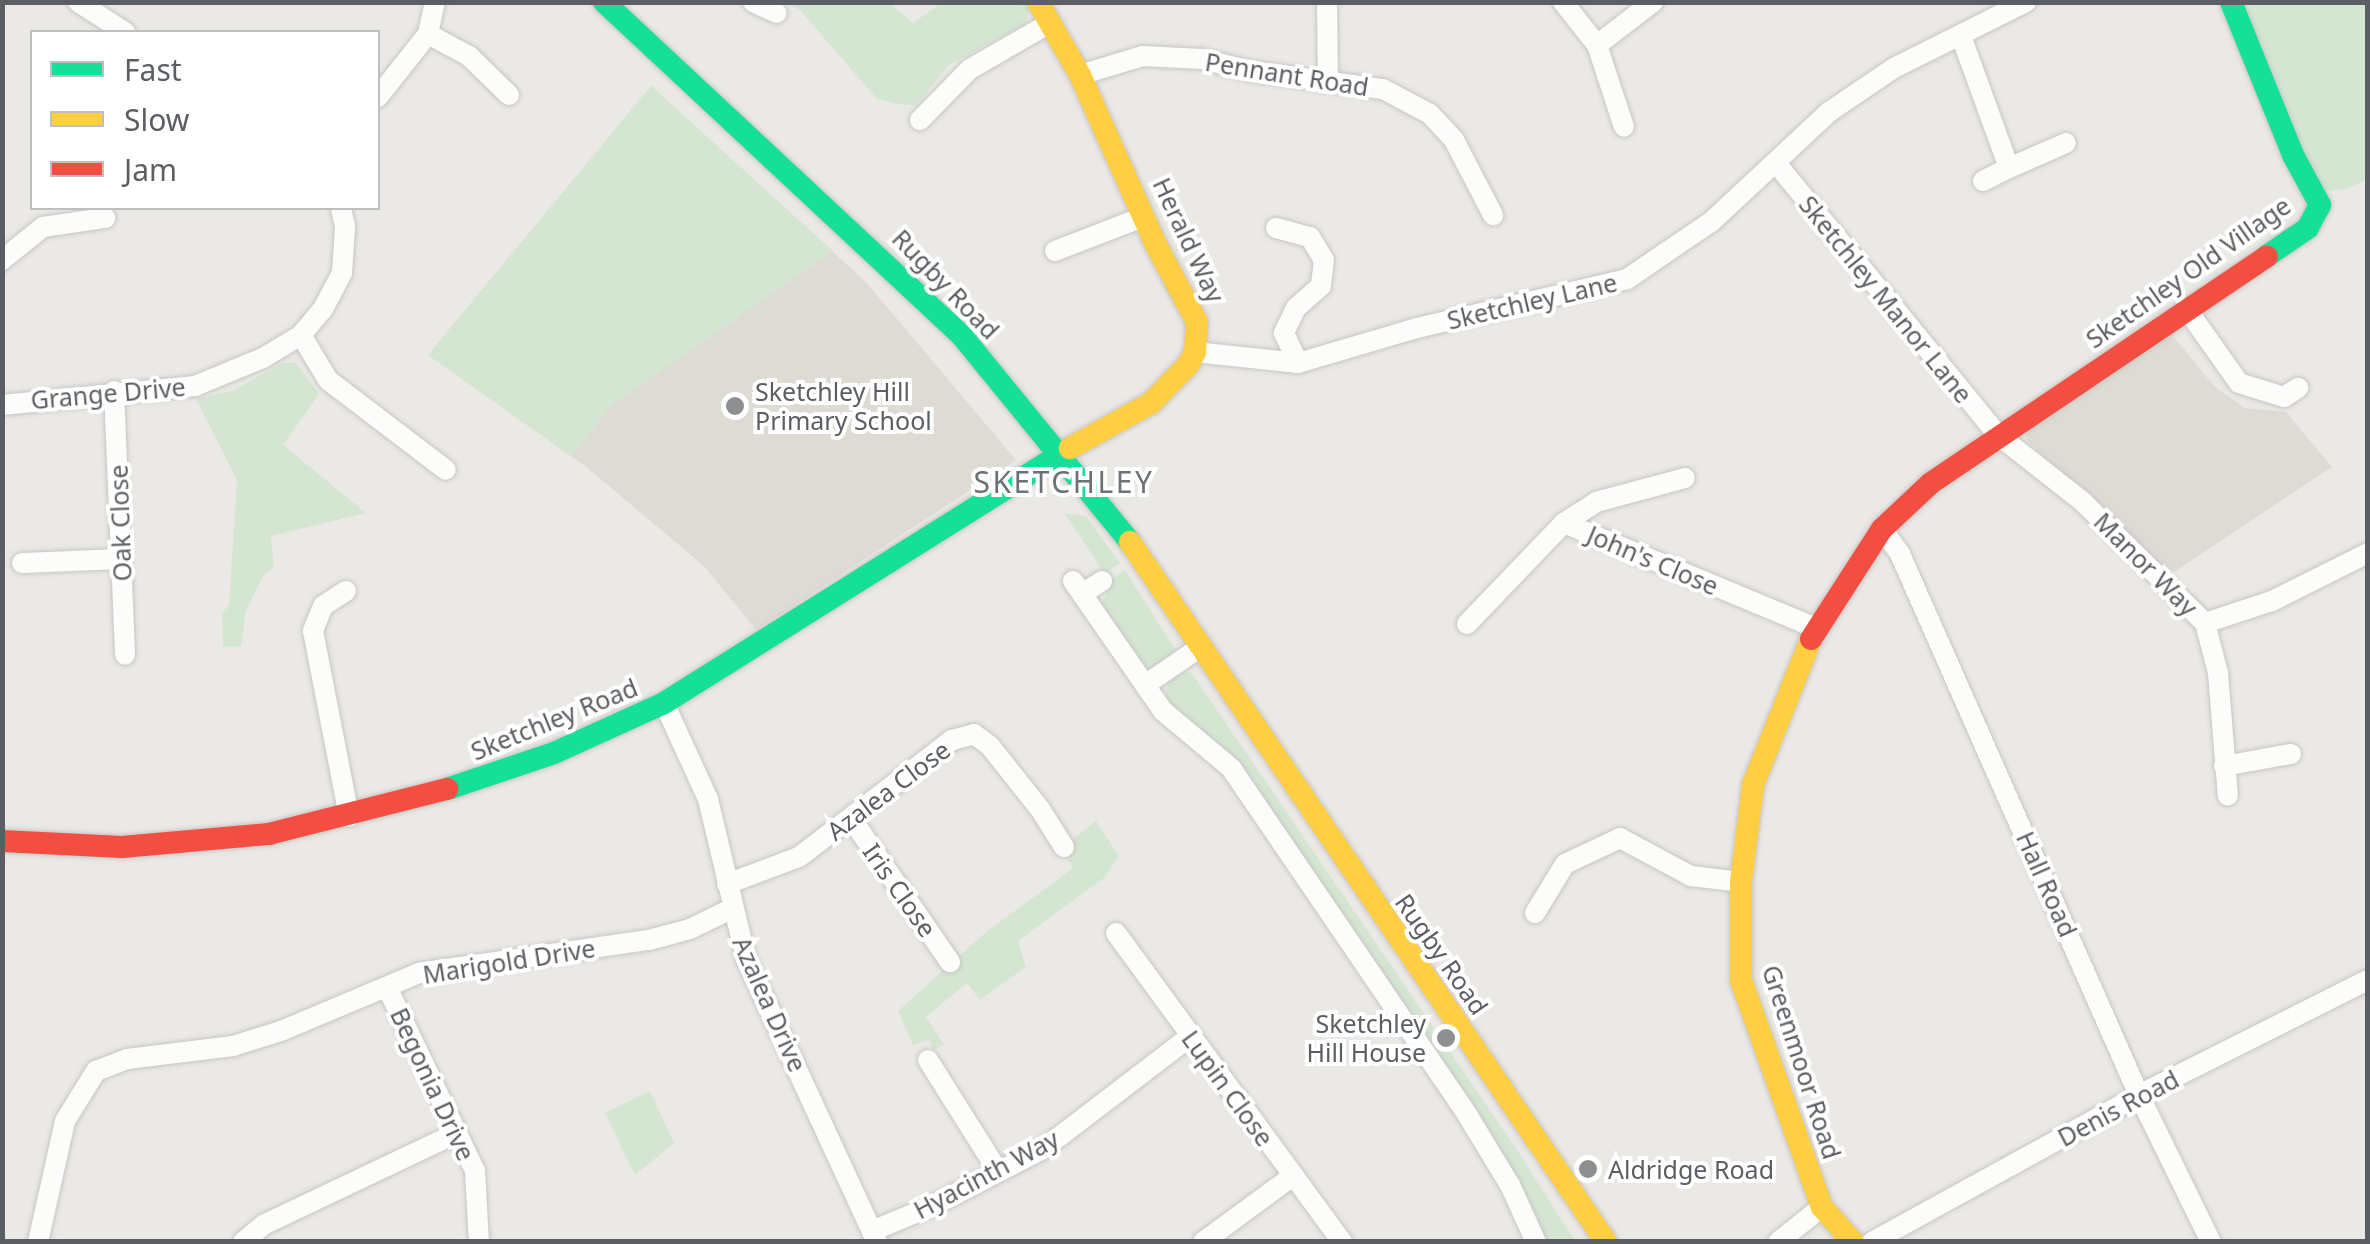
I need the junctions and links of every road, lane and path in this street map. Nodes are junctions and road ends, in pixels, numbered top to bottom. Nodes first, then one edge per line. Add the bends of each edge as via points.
1 (78, 2) edge
2 (435, 2) edge
3 (604, 2) edge
4 (753, 2) edge
5 (1327, 2) edge
6 (1564, 2) edge
7 (1653, 2) edge
8 (2026, 2) edge
9 (2231, 2) edge
10 (1044, 12) edge
11 (777, 13) dead end
12 (122, 30) edge
13 (428, 34) junction
14 (1961, 36) junction
15 (1597, 46) junction
16 (1080, 75) junction
17 (1328, 80) junction
18 (380, 94) edge
19 (509, 95) dead end
20 (920, 120) dead end
21 (1624, 127) dead end
22 (2066, 143) dead end
23 (1776, 163) junction
24 (2009, 168) junction
25 (1983, 181) dead end
26 (342, 210) edge
27 (1493, 216) dead end
28 (1143, 217) junction
29 (106, 218) dead end
30 (1276, 228) dead end
31 (1055, 251) dead end
32 (2, 260) edge
33 (2188, 311) junction
34 (301, 335) junction
35 (1195, 352) junction
36 (1298, 363) junction
37 (2298, 388) dead end
38 (114, 392) junction
39 (4, 399) edge
40 (1998, 435) junction
41 (1061, 455) junction
42 (446, 470) dead end
43 (1685, 478) dead end
44 (1564, 523) junction
45 (1882, 528) junction
46 (2368, 553) edge
47 (122, 559) junction
48 (22, 563) dead end
49 (1102, 582) dead end
50 (346, 591) dead end
51 (2205, 622) junction
52 (1467, 624) dead end
53 (1816, 628) junction
54 (1202, 646) junction
55 (124, 655) dead end
56 (1145, 685) junction
57 (664, 703) junction
58 (2291, 754) dead end
59 (2224, 766) junction
60 (2228, 796) dead end
61 (349, 817) junction
62 (850, 818) junction
63 (2, 842) edge
64 (1064, 847) dead end
65 (1741, 882) junction
66 (727, 884) junction
67 (731, 909) junction
68 (1536, 913) dead end
69 (1116, 933) dead end
70 (950, 962) dead end
71 (386, 987) junction
72 (2365, 989) edge
73 (1191, 1036) junction
74 (928, 1060) dead end
75 (2139, 1095) junction
76 (458, 1133) junction
77 (998, 1171) junction
78 (1293, 1176) junction
79 (1822, 1207) junction
80 (874, 1236) edge
81 (38, 1242) edge
82 (243, 1242) edge
83 (480, 1242) edge
84 (1203, 1242) edge
85 (1342, 1242) edge
86 (1536, 1242) edge
87 (1606, 1242) edge
88 (1778, 1242) edge
89 (1853, 1242) edge
90 (1872, 1242) edge
91 (2211, 1242) edge

1 - 12 street
2 - 13 street
3 - 41 street, Rugby Road via 962,336
4 - 11 street
5 - 17 street
6 - 15 street
7 - 15 street
8 - 14 street, Sketchley Lane
9 - 33 street, Sketchley Old Village via 2320,204 2308,228
10 - 16 street, Herald Way
10 - 20 street via 970,69
13 - 18 street
13 - 19 street via 469,56
14 - 23 street, Sketchley Lane via 1845,101
14 - 24 street
15 - 21 street
16 - 17 street, Pennant Road via 1143,56
16 - 28 street, Herald Way
17 - 27 street, Pennant Road via 1383,89 1430,114 1454,140
22 - 24 street
23 - 36 street, Sketchley Lane via 1710,222 1627,279
23 - 40 street, Sketchley Manor Lane
24 - 25 street
26 - 34 street, Grange Drive via 342,273
28 - 31 street
28 - 35 street, Herald Way via 1197,322
29 - 32 street via 43,226
30 - 36 street via 1310,237 1324,260 1320,286 1296,308 1284,333
33 - 37 street via 2240,383 2284,397
33 - 40 street, Sketchley Old Village
34 - 38 street, Grange Drive via 195,386
34 - 42 street via 328,380
35 - 36 street, Sketchley Lane
35 - 41 street via 1151,402
38 - 39 street, Grange Drive
38 - 47 street, Oak Close
40 - 45 street, Greenmoor Road
40 - 51 street, Manor Way via 2083,502
41 - 54 street, Rugby Road
41 - 57 street, Sketchley Road
43 - 44 street via 1596,502
44 - 52 street, John's Close
44 - 53 street, John's Close
45 - 53 street, Greenmoor Road
45 - 75 street, Hall Road via 1900,554
46 - 51 street via 2272,601
47 - 48 street
47 - 55 street, Oak Close
49 - 56 street via 1078,587
50 - 61 street via 323,606 313,631
51 - 59 street, Manor Way via 2218,673
53 - 65 street, Greenmoor Road via 1753,786
54 - 56 street
54 - 87 street, Rugby Road
56 - 86 street via 1231,768 1468,1116
57 - 61 street, Sketchley Road via 539,758
57 - 66 street, Azalea Drive via 708,799
58 - 59 street
59 - 60 street, Manor Way
61 - 63 street, Sketchley Road via 194,844
62 - 64 street, Azalea Close via 952,740 974,734 990,746
62 - 66 street, Azalea Close via 799,857
62 - 70 street, Iris Close
65 - 68 street via 1692,876 1620,838 1565,864
65 - 79 street, Greenmoor Road via 1741,980
66 - 67 street, Azalea Drive
67 - 71 street, Marigold Drive via 649,940 462,965
67 - 80 street, Azalea Drive via 746,959
69 - 73 street, Lupin Close via 1140,951
71 - 76 street, Begonia Drive
71 - 81 street, Marigold Drive via 233,1046 127,1059 96,1071 66,1121
72 - 75 street, Denis Road
73 - 77 street, Hyacinth Way via 1042,1148
73 - 78 street, Lupin Close
74 - 77 street
75 - 90 street, Denis Road
75 - 91 street, Hall Road
76 - 82 street via 262,1226
76 - 83 street, Begonia Drive via 475,1171
77 - 80 street, Hyacinth Way
78 - 84 street
78 - 85 street, Lupin Close
79 - 88 street
79 - 89 street, Greenmoor Road

